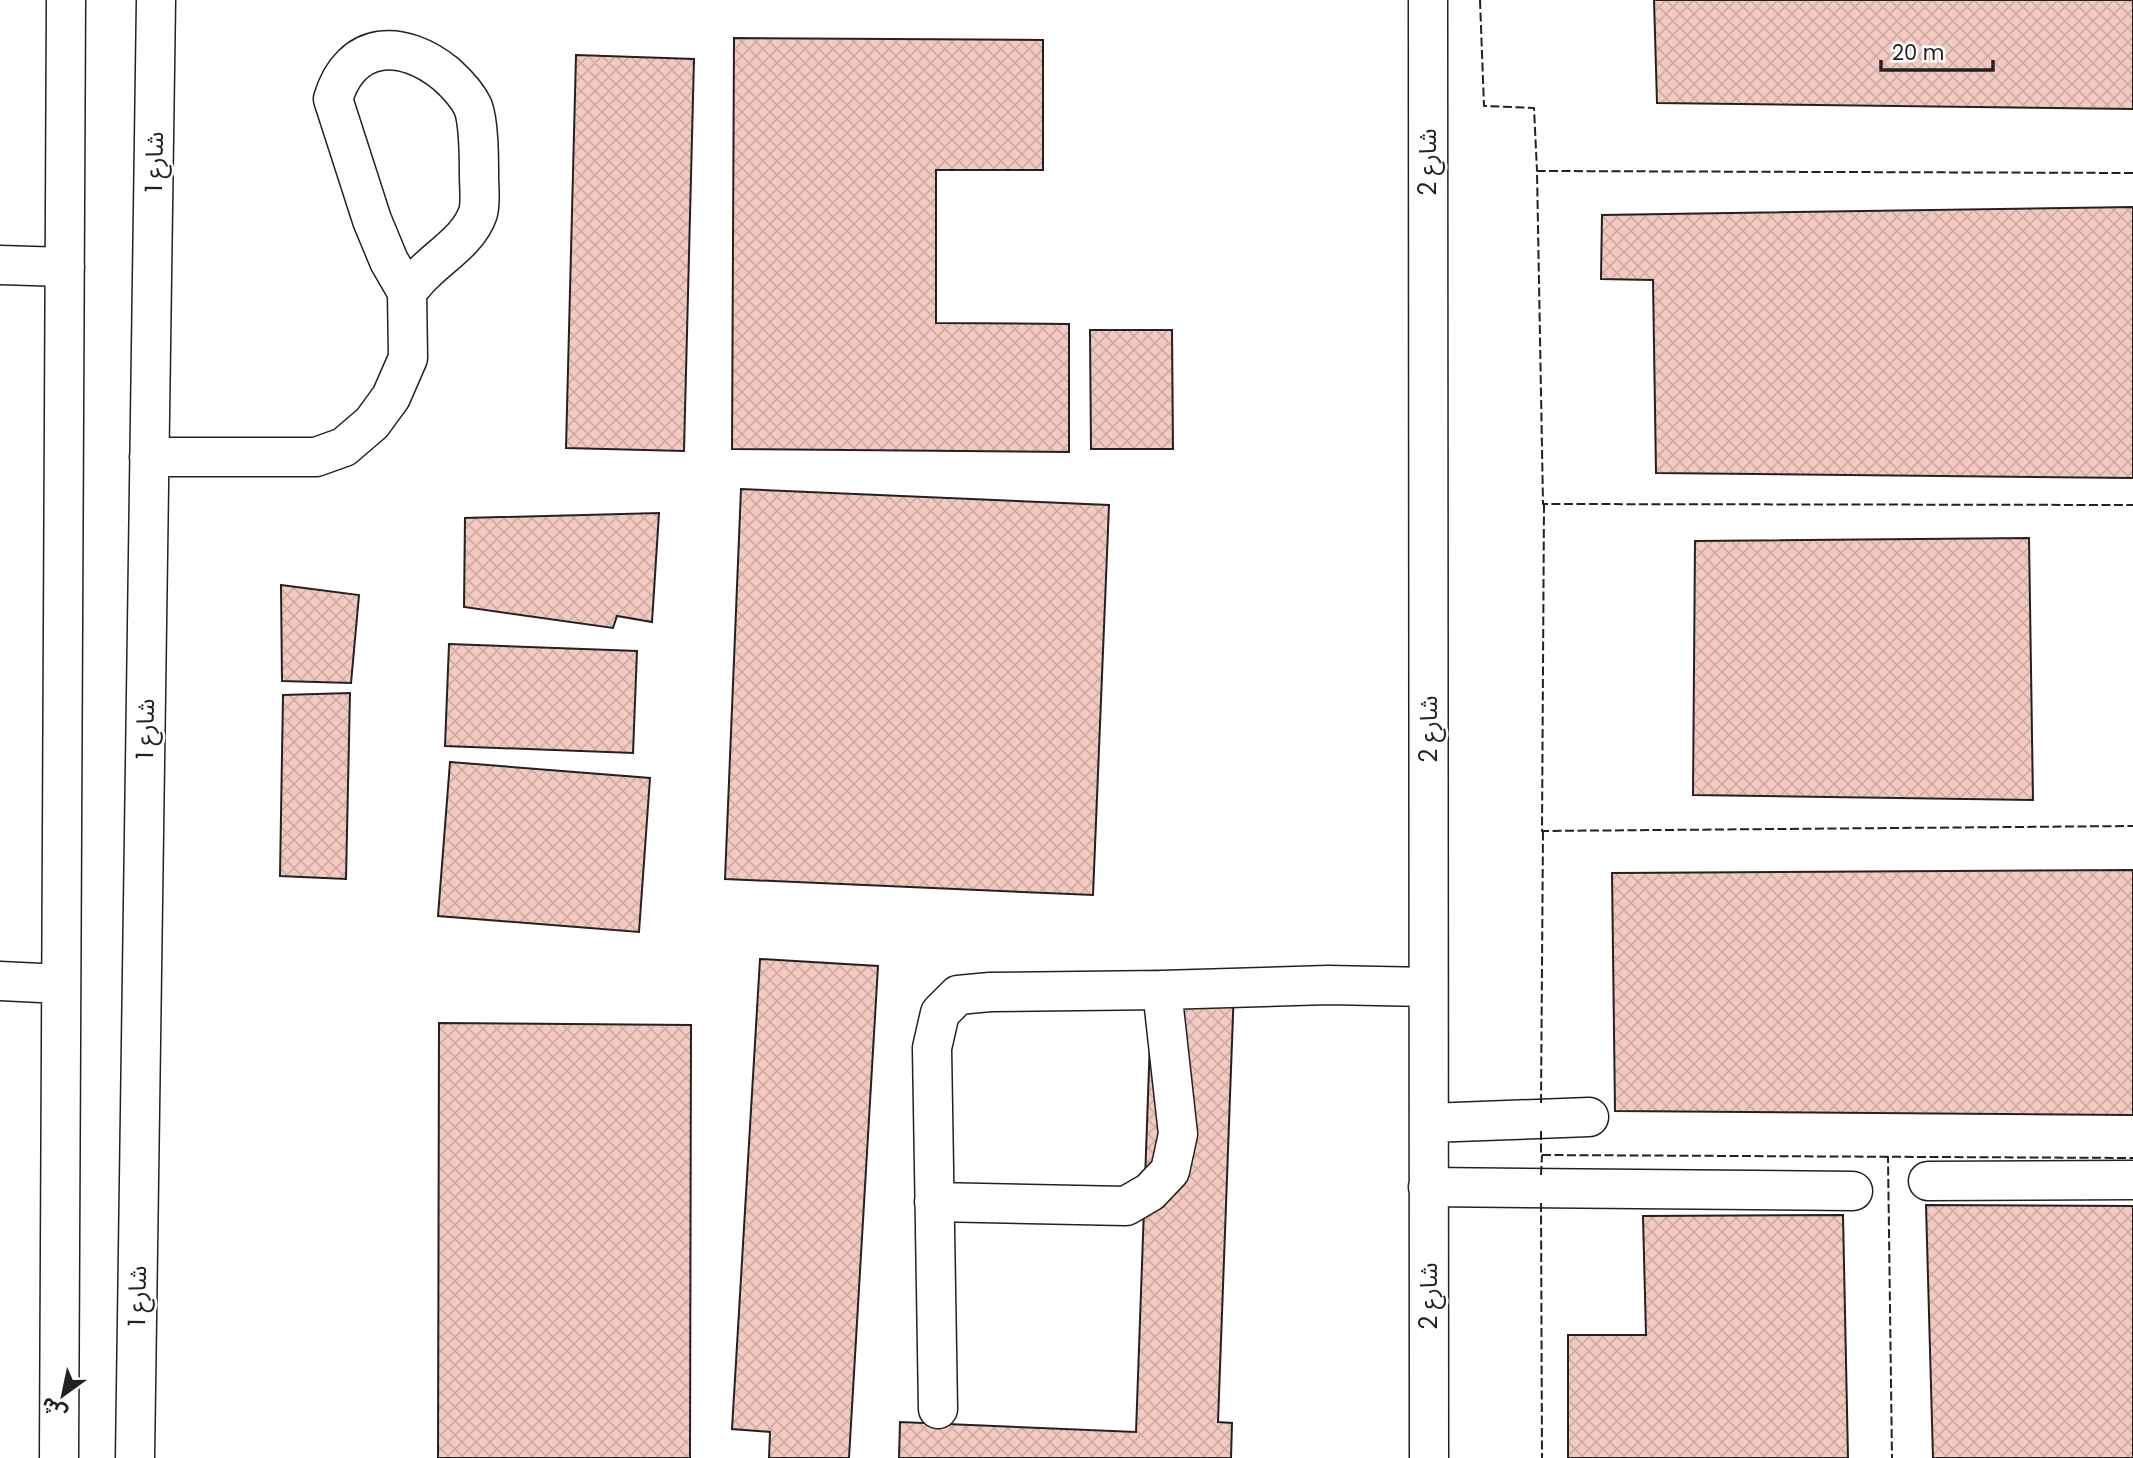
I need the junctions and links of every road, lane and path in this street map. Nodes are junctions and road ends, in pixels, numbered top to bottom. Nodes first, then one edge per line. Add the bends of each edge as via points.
1 (66, 0) edge
2 (156, 0) edge
3 (1428, 0) edge
4 (0, 265) edge
5 (65, 267) junction
6 (407, 292) junction
7 (149, 457) junction
8 (0, 981) edge
9 (61, 984) junction
10 (1428, 987) junction
11 (1162, 990) junction
12 (1589, 1117) dead end
13 (1429, 1124) junction
14 (2133, 1180) edge
15 (1928, 1181) dead end
16 (1428, 1187) junction
17 (1853, 1191) dead end
18 (934, 1202) junction
19 (939, 1409) dead end
20 (59, 1458) edge
21 (135, 1458) edge
22 (1429, 1458) edge

1 - 5 street
2 - 7 street, شارع 1
3 - 10 street, شارع 2
4 - 5 street
5 - 9 street
6 - 6 street via 372,220 333,99 348,68 362,57 387,49 410,52 456,83 473,107 480,152 478,212 450,251
6 - 7 street via 408,358 391,397 372,423 344,447 316,457
7 - 21 street, شارع 1
8 - 9 street
9 - 20 street
10 - 11 street
10 - 13 street, شارع 2
11 - 18 street via 958,995 940,1013 933,1048
11 - 18 street via 1178,1134 1170,1171 1150,1192 1126,1206
12 - 13 street
13 - 16 street, شارع 2
14 - 15 street
16 - 17 street
16 - 22 street, شارع 2
18 - 19 street

